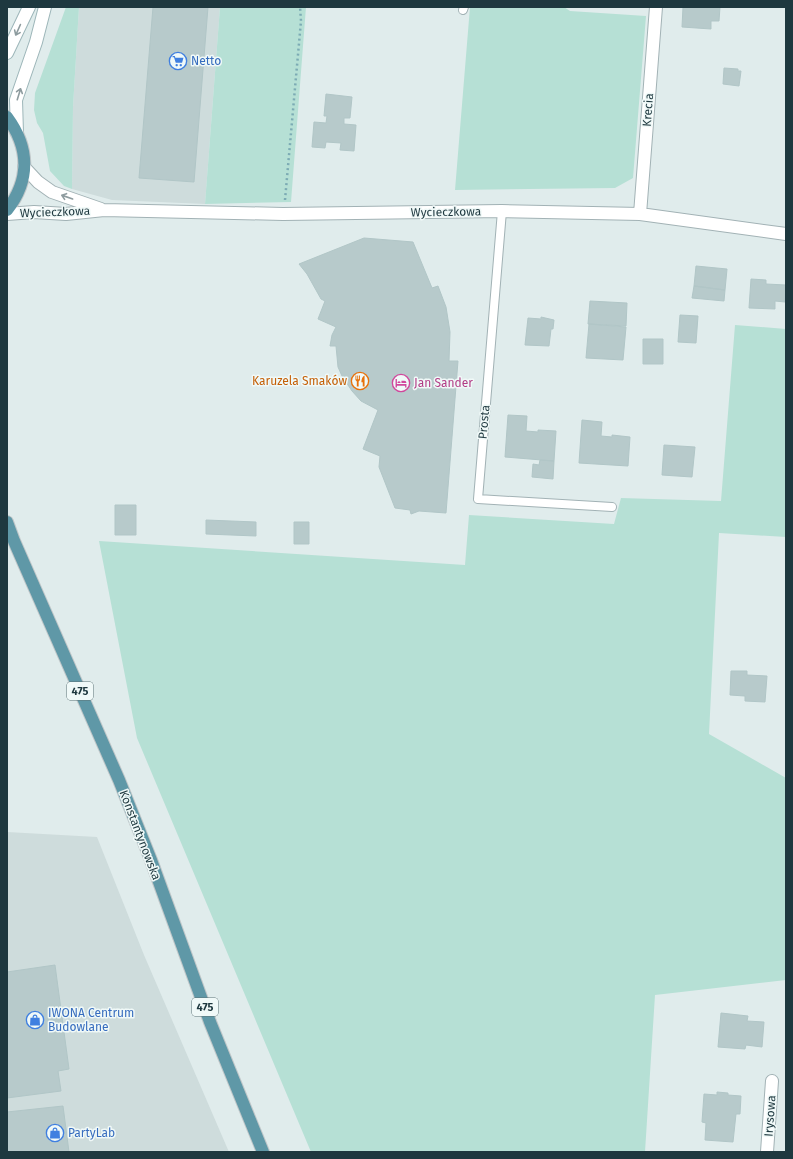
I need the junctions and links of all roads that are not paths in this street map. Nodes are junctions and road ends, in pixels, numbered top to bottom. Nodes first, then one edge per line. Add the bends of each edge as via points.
1 (29, 7) edge
2 (45, 7) edge
3 (656, 7) edge
4 (7, 53) edge
5 (7, 117) edge
6 (17, 133) junction
7 (24, 167) junction
8 (7, 210) edge
9 (104, 210) junction
10 (502, 211) junction
11 (7, 214) edge
12 (640, 214) junction
13 (786, 234) edge
14 (612, 507) dead end
15 (7, 522) edge
16 (772, 1081) dead end
17 (263, 1152) edge
18 (767, 1152) edge

1 -> 4 street
6 -> 2 street via 16,100
3 - 12 street, Krecia
5 - 6 main road
6 - 7 main road via 22,142
7 - 8 main road via 22,184
9 -> 7 street, Wycieczkowa via 52,192
9 - 10 street, Wycieczkowa via 283,214
9 - 11 street, Wycieczkowa via 66,214
10 - 12 street, Wycieczkowa
10 - 14 lane, Prosta via 478,499
12 - 13 street, Wycieczkowa
15 - 17 main road, Konstantynowska / 475 via 119,780 210,1022
16 - 18 street, Irysowa

